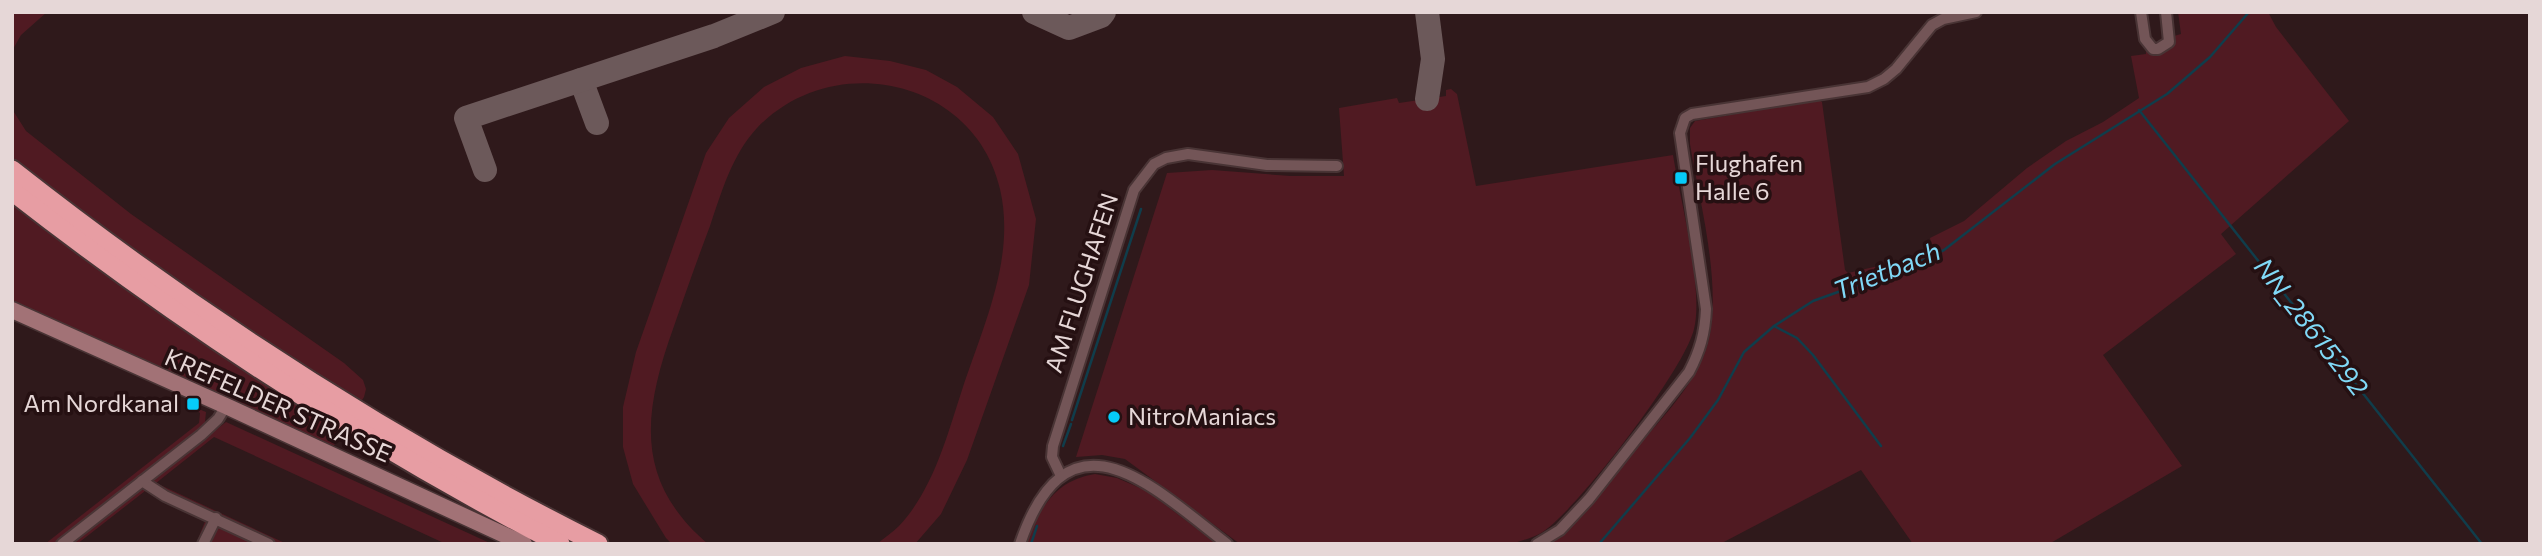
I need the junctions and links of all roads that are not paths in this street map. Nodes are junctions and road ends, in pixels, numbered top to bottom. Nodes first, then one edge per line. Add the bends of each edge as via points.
1 (1976, 12) edge
2 (2141, 12) edge
3 (2166, 12) edge
4 (1337, 166) dead end
5 (12, 170) edge
6 (12, 191) edge
7 (12, 197) edge
8 (39, 212) junction
9 (12, 310) edge
10 (226, 406) junction
11 (345, 414) junction
12 (1061, 476) junction
13 (142, 481) junction
14 (216, 518) junction
15 (62, 544) edge
16 (202, 544) edge
17 (269, 544) edge
18 (524, 544) edge
19 (560, 544) edge
20 (598, 544) edge
21 (1020, 544) edge
22 (1227, 544) edge
23 (1537, 544) edge

1 - 23 street via 1932,25 1896,69 1868,87 1685,118 1680,133 1706,309 1699,354 1589,499 1560,530
2 - 3 street via 2146,42 2158,49 2169,42
4 - 12 street, AM FLUGHAFEN via 1267,164 1188,154 1154,164 1134,190 1052,446
5 - 11 highway
6 - 8 highway
7 - 8 highway
8 - 11 highway via 169,308
9 - 10 street, KREFELDER STRASSE
10 - 13 street via 212,425
10 - 18 street, KREFELDER STRASSE
11 - 19 highway via 442,480
11 - 20 highway
12 - 21 street via 1038,501
12 - 22 street via 1094,466 1125,471 1155,488
13 - 14 street
13 - 15 street
14 - 16 street
14 - 17 street

